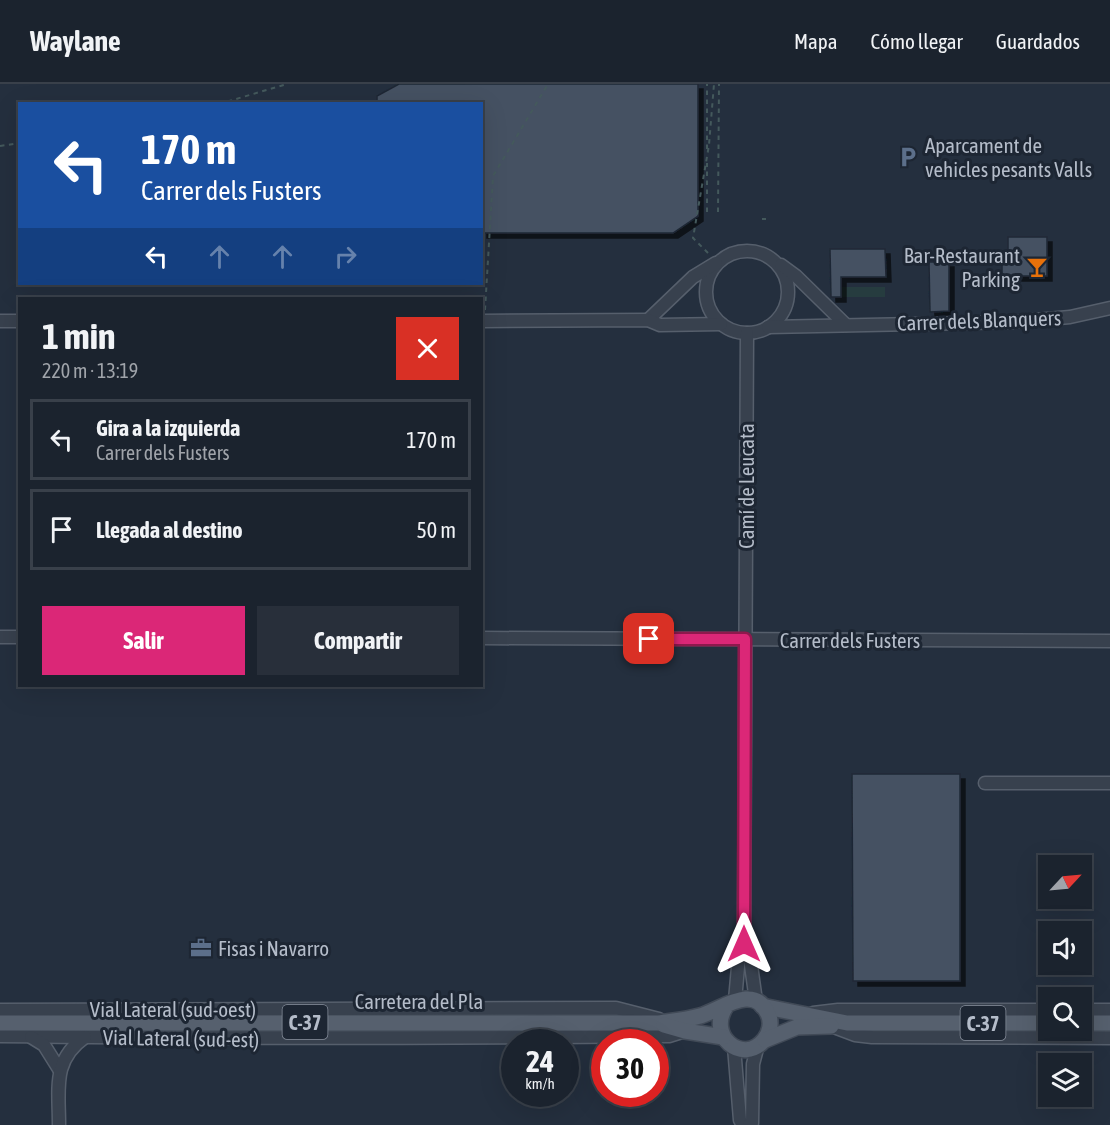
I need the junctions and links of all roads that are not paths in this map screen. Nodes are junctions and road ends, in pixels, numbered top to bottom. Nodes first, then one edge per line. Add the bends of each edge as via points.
1 (772, 259) junction
2 (717, 263) junction
3 (1110, 308) edge
4 (648, 320) junction
5 (0, 321) edge
6 (18, 321) edge
7 (483, 321) edge
8 (721, 324) junction
9 (846, 325) junction
10 (768, 327) junction
11 (747, 333) junction
12 (0, 637) edge
13 (18, 637) edge
14 (483, 639) edge
15 (745, 639) junction
16 (1110, 641) edge
17 (985, 783) dead end
18 (1110, 783) edge
19 (744, 944) junction
20 (731, 1003) junction
21 (759, 1004) junction
22 (0, 1010) edge
23 (1038, 1010) edge
24 (1092, 1010) edge
25 (1110, 1010) edge
26 (806, 1014) junction
27 (664, 1022) junction
28 (0, 1023) edge
29 (847, 1023) junction
30 (1038, 1023) edge
31 (1092, 1023) edge
32 (1110, 1023) edge
33 (831, 1026) junction
34 (685, 1031) junction
35 (0, 1036) edge
36 (29, 1036) junction
37 (85, 1037) junction
38 (1110, 1038) edge
39 (728, 1042) junction
40 (762, 1042) junction
41 (59, 1069) junction
42 (59, 1125) edge
43 (743, 1125) edge
44 (749, 1125) edge

1 - 2 street via 744,250
1 - 9 street via 796,276
1 - 10 street via 786,278 788,294 780,316
2 - 4 street via 693,276
2 - 8 street via 706,291 708,306
3 - 9 street, Carrer dels Blanquers via 1070,317 1014,322
4 - 7 street
4 - 8 street via 660,325
5 - 6 street
8 - 11 street
9 - 10 street, Carrer dels Blanquers
10 - 11 street
11 - 15 street, Camí de Leucata
12 - 13 street
14 - 15 street, Carrer dels Fusters
15 - 16 street, Carrer dels Fusters
15 - 19 street, Camí de Leucata
17 - 18 street
19 - 20 street
19 - 21 street
20 - 21 main road, C-37 via 749,999
20 - 27 main road, C-37 via 697,1017
20 - 39 main road via 719,1023
21 - 26 main road, C-37
21 - 40 main road via 770,1020 769,1032
22 - 27 street, Vial Lateral (sud-oest) via 616,1008
23 - 26 street via 838,1010
24 - 25 street
26 - 29 main road, C-37
27 - 28 main road, Carretera del Pla / C-37
27 - 34 main road, C-37
29 - 30 main road, C-37
29 - 33 main road, C-37
31 - 32 main road
33 - 38 street via 872,1037
33 - 40 main road, C-37 via 797,1027
34 - 37 street, Vial Lateral (sud-est) via 669,1036
34 - 39 main road, C-37
35 - 36 street, Vial Lateral (sud-est)
36 - 37 street, Vial Lateral (sud-est)
36 - 41 street via 44,1045
37 - 41 street via 76,1043
39 - 40 main road, C-37 via 742,1049
39 - 43 street
40 - 44 street via 753,1064
41 - 42 street

